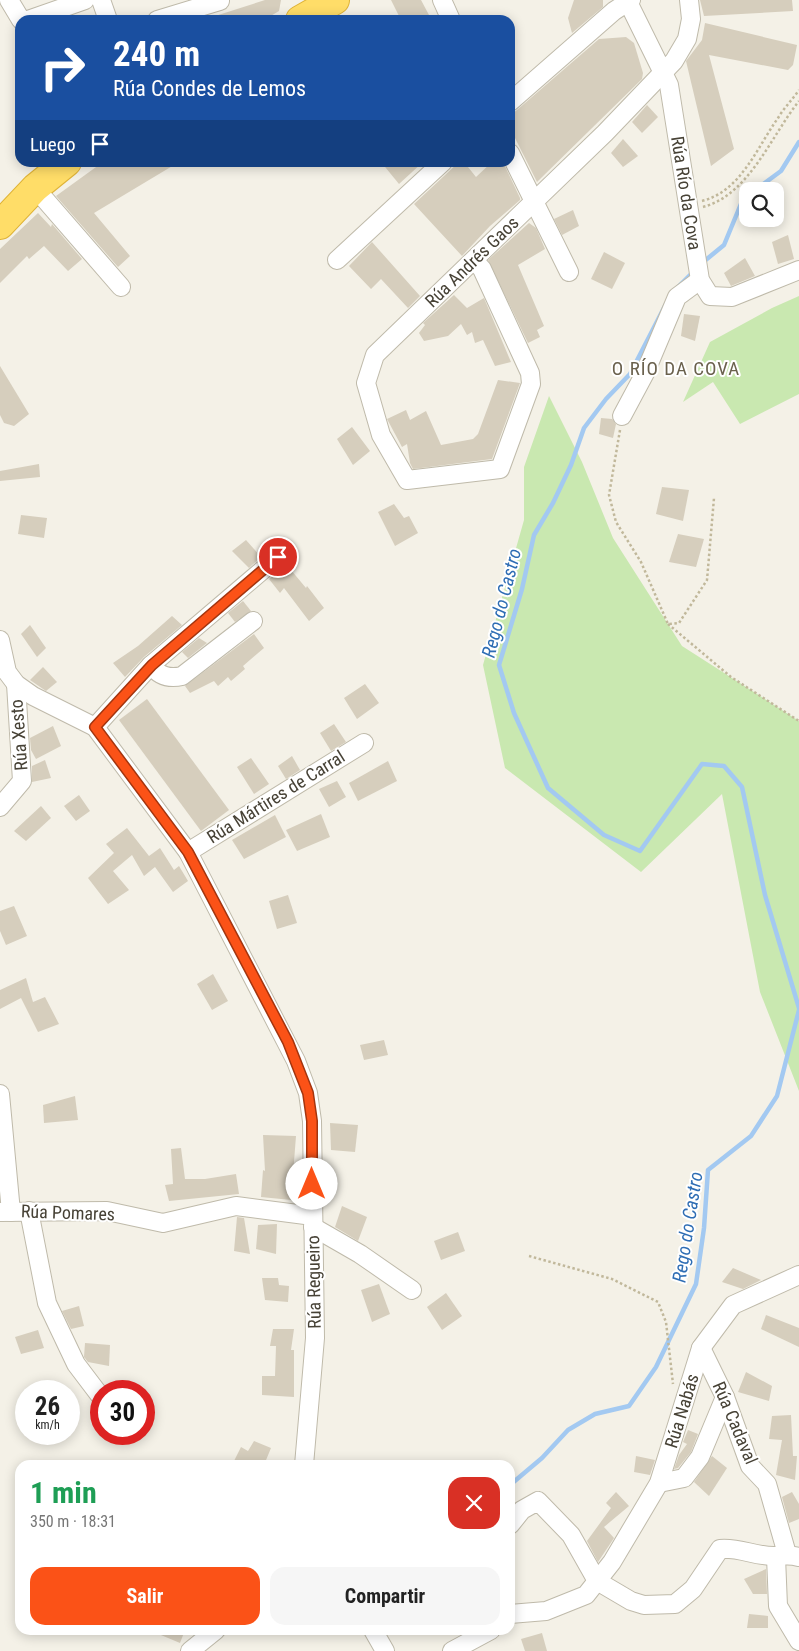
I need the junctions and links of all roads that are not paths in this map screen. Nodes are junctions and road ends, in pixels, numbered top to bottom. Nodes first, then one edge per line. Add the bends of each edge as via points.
1 (9, 0) edge
2 (85, 0) edge
3 (101, 0) edge
4 (335, 0) edge
5 (442, 0) edge
6 (689, 0) edge
7 (220, 1) dead end
8 (629, 1) edge
9 (18, 15) edge
10 (42, 15) edge
11 (106, 15) edge
12 (174, 15) edge
13 (309, 15) edge
14 (449, 15) edge
15 (664, 71) junction
16 (515, 98) edge
17 (515, 164) edge
18 (61, 167) edge
19 (438, 167) edge
20 (35, 188) junction
21 (533, 203) junction
22 (0, 225) edge
23 (337, 260) dead end
24 (474, 260) junction
25 (799, 270) edge
26 (569, 272) dead end
27 (700, 280) junction
28 (121, 287) dead end
29 (622, 415) road end
30 (278, 557) dead end
31 (253, 621) dead end
32 (0, 640) edge
33 (152, 665) junction
34 (16, 684) junction
35 (95, 727) junction
36 (364, 742) dead end
37 (0, 807) edge
38 (188, 852) junction
39 (0, 1094) edge
40 (6, 1212) edge
41 (29, 1212) junction
42 (313, 1222) junction
43 (799, 1275) edge
44 (412, 1290) dead end
45 (701, 1348) junction
46 (90, 1382) edge
47 (726, 1397) junction
48 (304, 1460) edge
49 (659, 1483) junction
50 (515, 1519) edge
51 (787, 1556) edge
52 (597, 1581) junction
53 (515, 1616) edge
54 (210, 1635) edge
55 (376, 1635) edge
56 (482, 1635) edge
57 (799, 1641) edge
58 (190, 1651) edge
59 (385, 1651) edge
60 (452, 1651) edge

1 - 9 street
2 - 10 street
3 - 11 street
4 - 13 highway
5 - 14 street
6 - 15 street, Rúa Andrés Gaos via 691,20 687,39
7 - 12 street
8 - 15 street, Rúa Río da Cova
8 - 16 street
15 - 21 street, Rúa Andrés Gaos
15 - 27 street, Rúa Río da Cova via 669,85
17 - 21 street
18 - 20 highway
19 - 23 street
20 - 22 highway
20 - 28 street
21 - 24 street, Rúa Andrés Gaos
21 - 26 street
24 - 24 street, Rúa Andrés Gaos via 482,269 530,373 531,384 500,469 407,480 381,435 366,382 375,355
25 - 27 street via 732,297 710,296
27 - 29 street via 677,297 645,373
30 - 33 street
31 - 33 street via 182,676 174,678 158,674
32 - 34 street via 7,672
33 - 35 street
34 - 35 street, Rúa Regueiro
34 - 37 street, Rúa Xesto via 22,781
35 - 38 street, Rúa Regueiro
36 - 38 street, Rúa Mártires de Carral
38 - 42 street, Rúa Regueiro via 288,1042 305,1085 312,1121
39 - 40 street
40 - 41 street, Rúa Pomares
41 - 42 street, Rúa Pomares via 107,1211 163,1223 236,1206
41 - 46 street via 47,1303 76,1364
42 - 44 street
42 - 48 street, Rúa Regueiro via 315,1338
43 - 45 street, Rúa Nabás via 733,1305
45 - 47 street, Rúa Cadaval
45 - 49 street, Rúa Nabás
47 - 49 street via 700,1457 684,1478
47 - 51 street, Rúa Cadaval via 750,1466 767,1484
49 - 52 street, Rúa Nabás via 612,1562
50 - 52 street via 538,1500 571,1536
51 - 52 street via 720,1549 693,1589 675,1604 644,1605 630,1601
51 - 57 street, Rúa Cadaval via 778,1606
52 - 53 street, Rúa Nabás via 586,1595 546,1611
54 - 58 street
55 - 59 street
56 - 60 street

